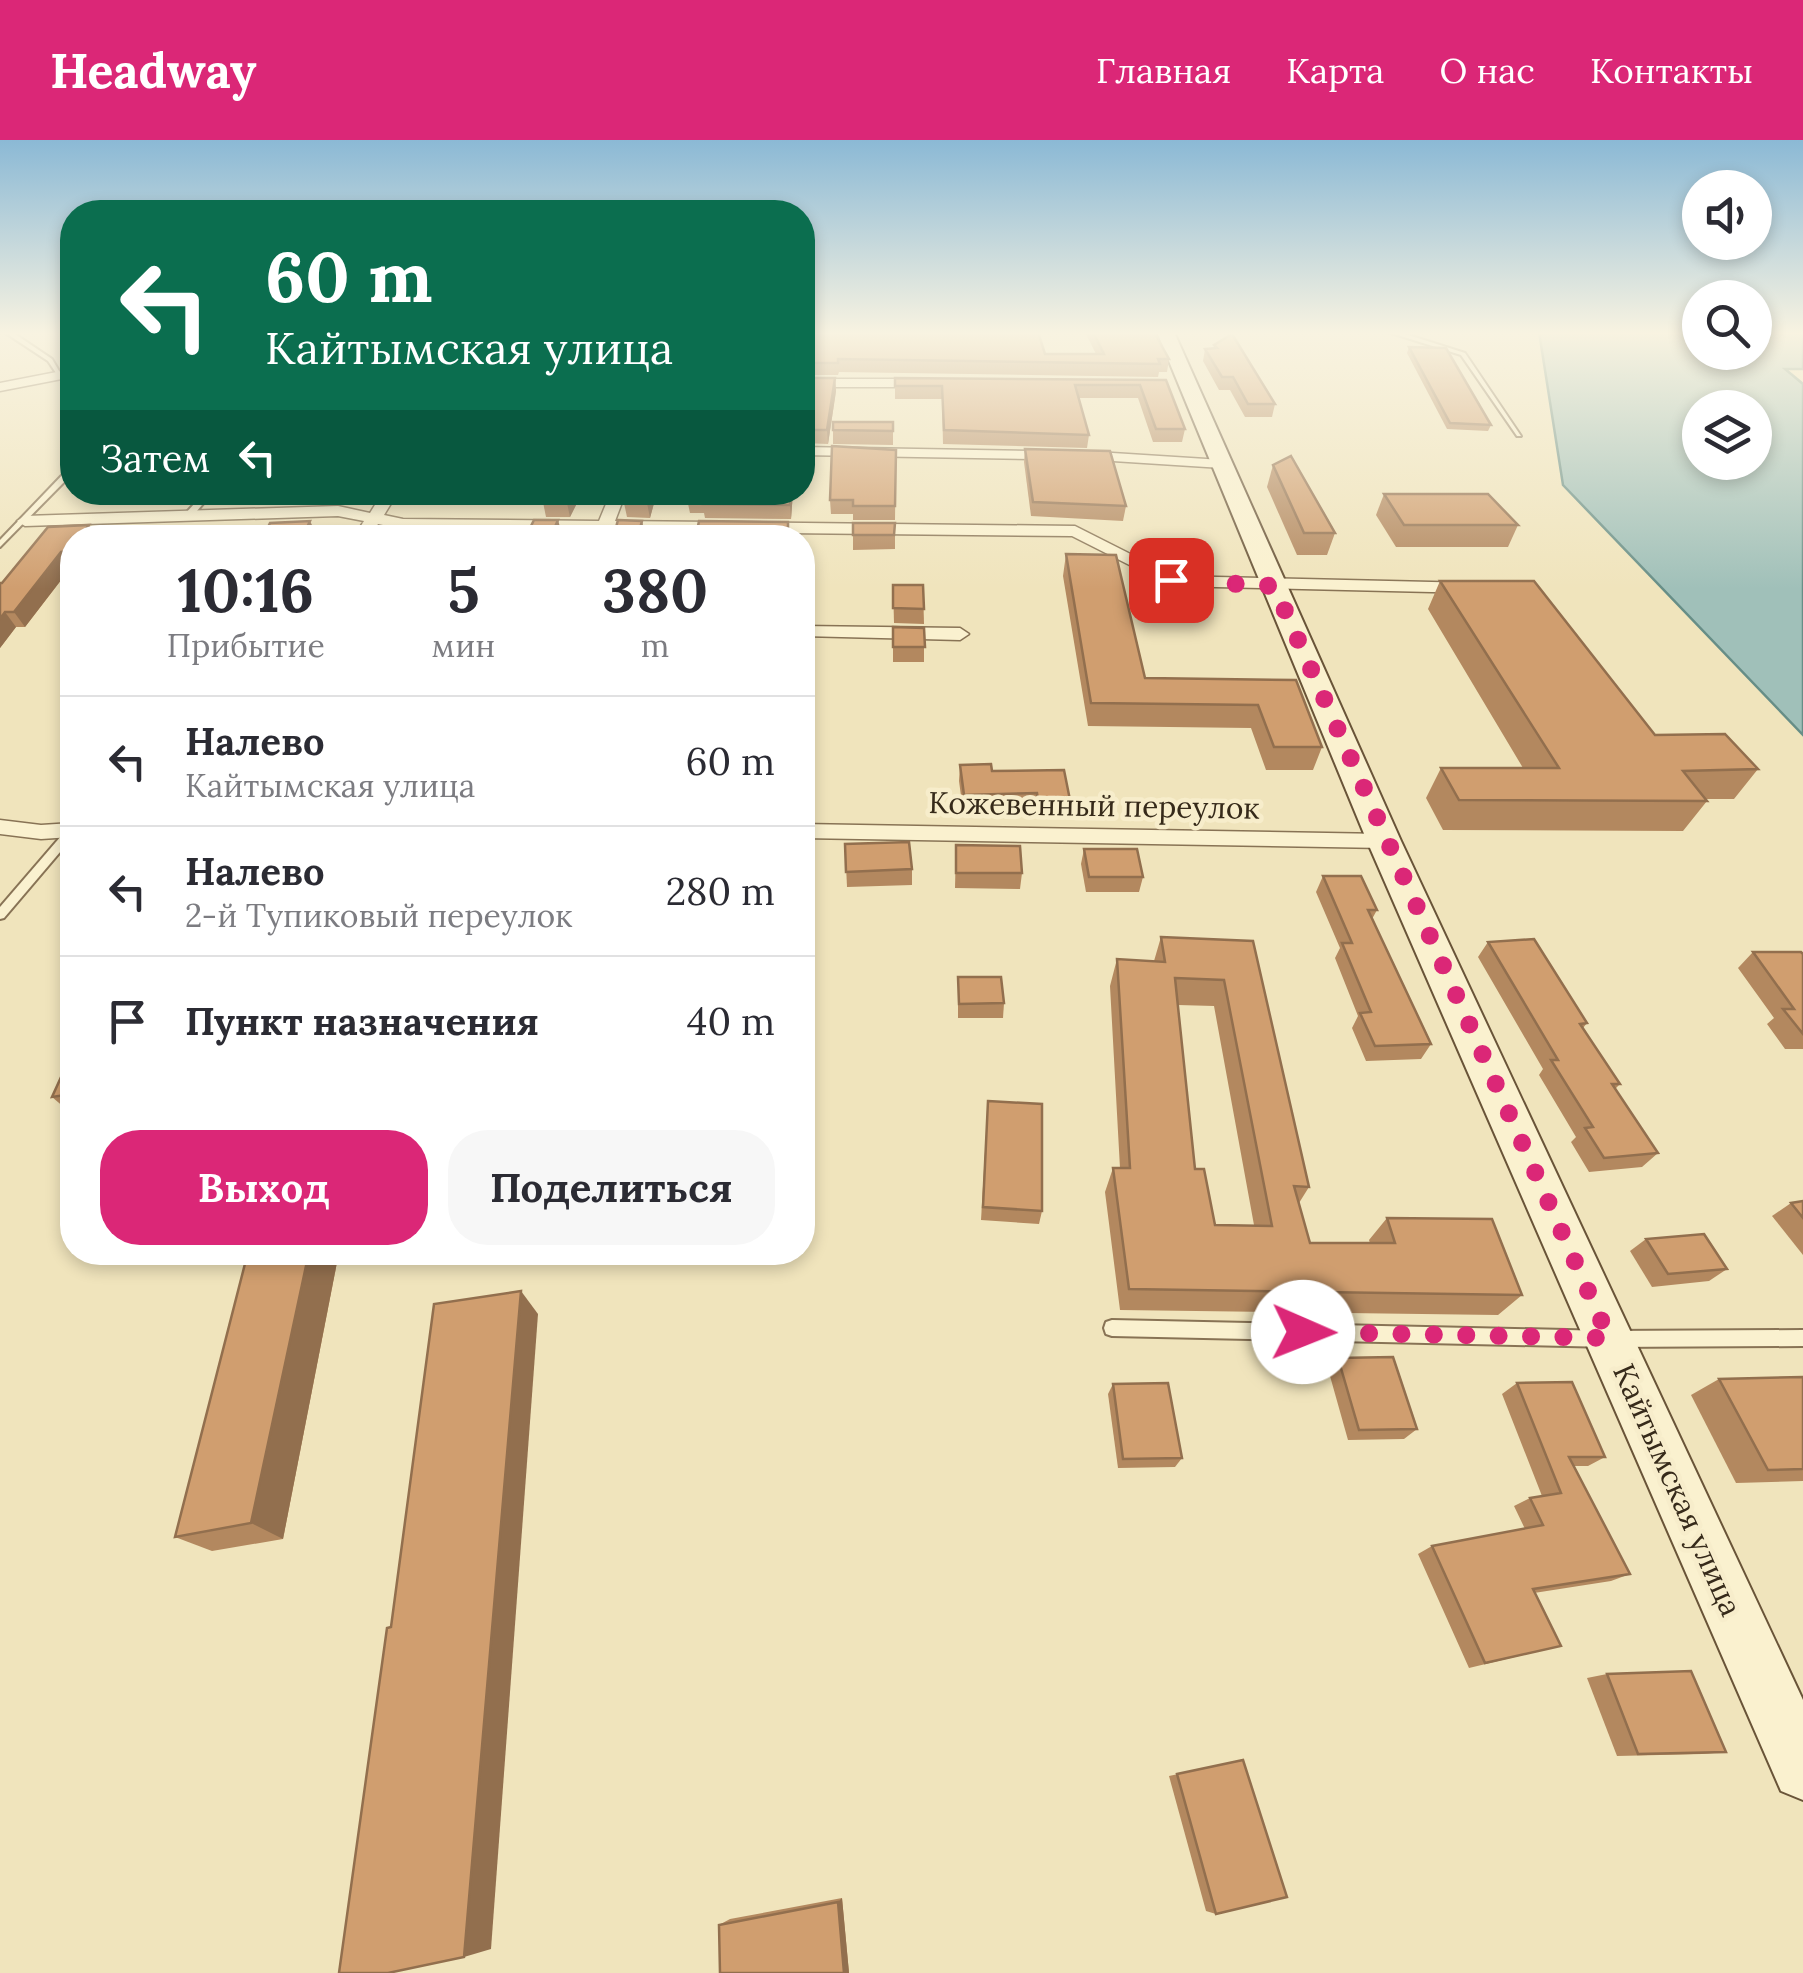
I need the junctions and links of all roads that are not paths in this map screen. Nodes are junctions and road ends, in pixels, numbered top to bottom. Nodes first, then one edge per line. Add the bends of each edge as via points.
1 (1196, 418) edge
2 (1507, 418) edge
3 (1519, 435) dead end
4 (815, 452) edge
5 (1222, 464) junction
6 (60, 483) edge
7 (198, 505) edge
8 (381, 505) edge
9 (188, 516) junction
10 (373, 516) junction
11 (25, 521) junction
12 (368, 525) edge
13 (428, 525) edge
14 (815, 532) edge
15 (0, 545) edge
16 (1274, 586) junction
17 (1490, 588) edge
18 (815, 632) edge
19 (960, 634) dead end
20 (0, 827) edge
21 (60, 831) edge
22 (815, 832) edge
23 (1384, 841) junction
24 (60, 845) edge
25 (0, 915) edge
26 (1112, 1328) dead end
27 (1609, 1338) junction
28 (1803, 1338) edge
29 (1803, 1769) edge

1 - 5 street, Кайтымская улица
2 - 3 lane
4 - 5 street
5 - 16 street, Кайтымская улица
6 - 11 lane
7 - 9 lane
8 - 10 street
9 - 10 street
9 - 11 street
10 - 12 street
10 - 13 street
11 - 15 lane
14 - 16 street via 1075,531 1171,580
16 - 17 street
16 - 23 street, Кайтымская улица
18 - 19 street
20 - 21 street
22 - 23 street, Кожевенный переулок
23 - 27 street, Кайтымская улица
24 - 25 lane
26 - 27 lane
27 - 28 lane
27 - 29 street, Кайтымская улица

